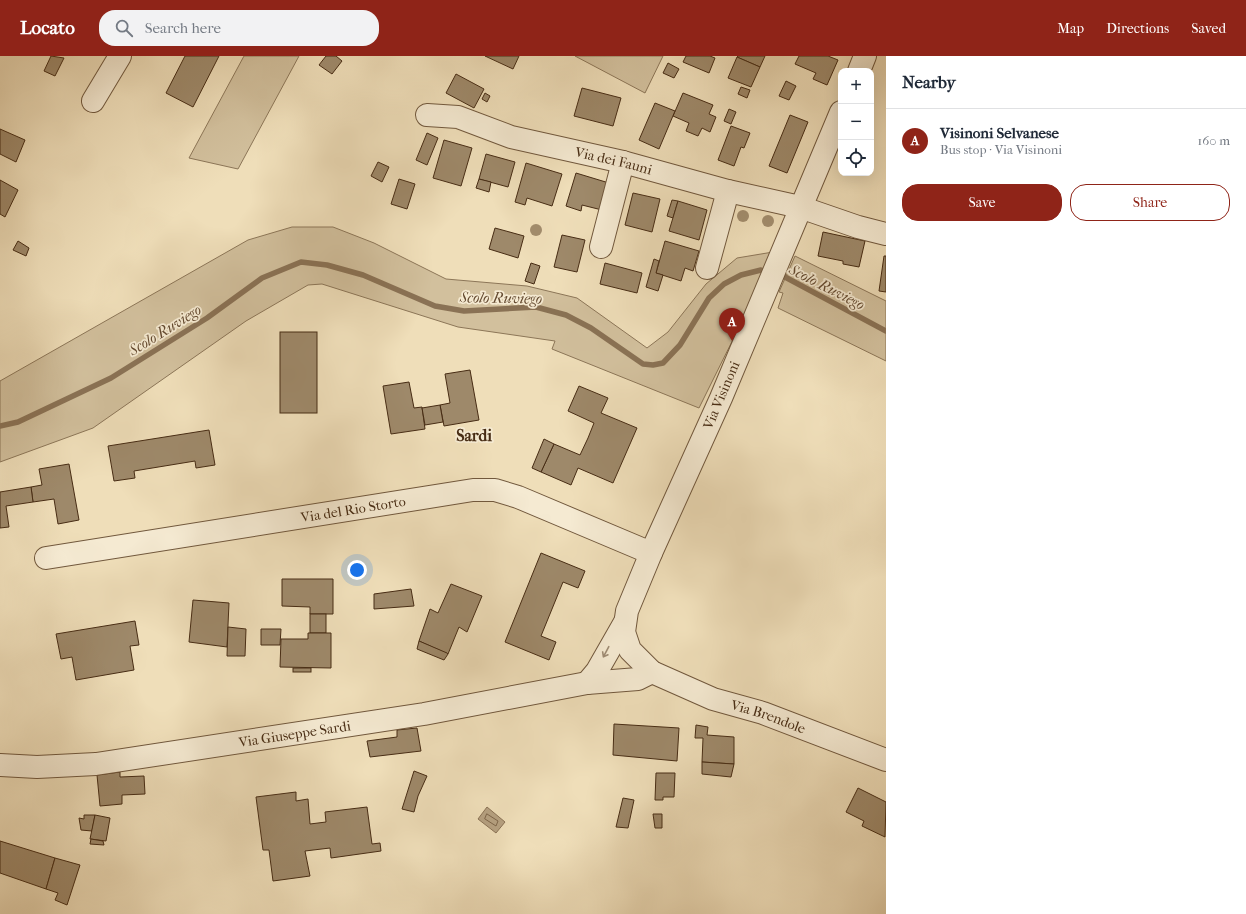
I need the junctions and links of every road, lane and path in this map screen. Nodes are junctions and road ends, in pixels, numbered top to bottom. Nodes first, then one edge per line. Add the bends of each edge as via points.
1 (120, 56) edge
2 (93, 101) dead end
3 (427, 114) dead end
4 (838, 119) edge
5 (623, 162) junction
6 (728, 191) junction
7 (800, 207) junction
8 (886, 234) edge
9 (601, 247) dead end
10 (707, 268) dead end
11 (651, 552) junction
12 (46, 558) dead end
13 (625, 622) junction
14 (652, 672) junction
15 (587, 683) junction
16 (886, 760) edge
17 (0, 765) edge

1 - 2 street
3 - 5 street, Via dei Fauni via 458,118 512,137
4 - 7 street, Via Visinoni
5 - 6 street, Via dei Fauni
5 - 9 street
6 - 7 street, Via dei Fauni
6 - 10 street
7 - 8 street, Via dei Fauni
7 - 11 street, Via Visinoni via 721,398
11 - 12 street, Via del Rio Storto via 518,497 495,490 473,490
11 - 13 street, Via Visinoni
13 - 14 street, Via Visinoni via 626,642 630,650
13 -> 15 street
14 - 15 street, Via Giuseppe Sardi via 638,679
14 - 16 street, Via Brendole via 713,699 763,713
15 - 17 street, Via Giuseppe Sardi via 424,714 96,764 37,767

